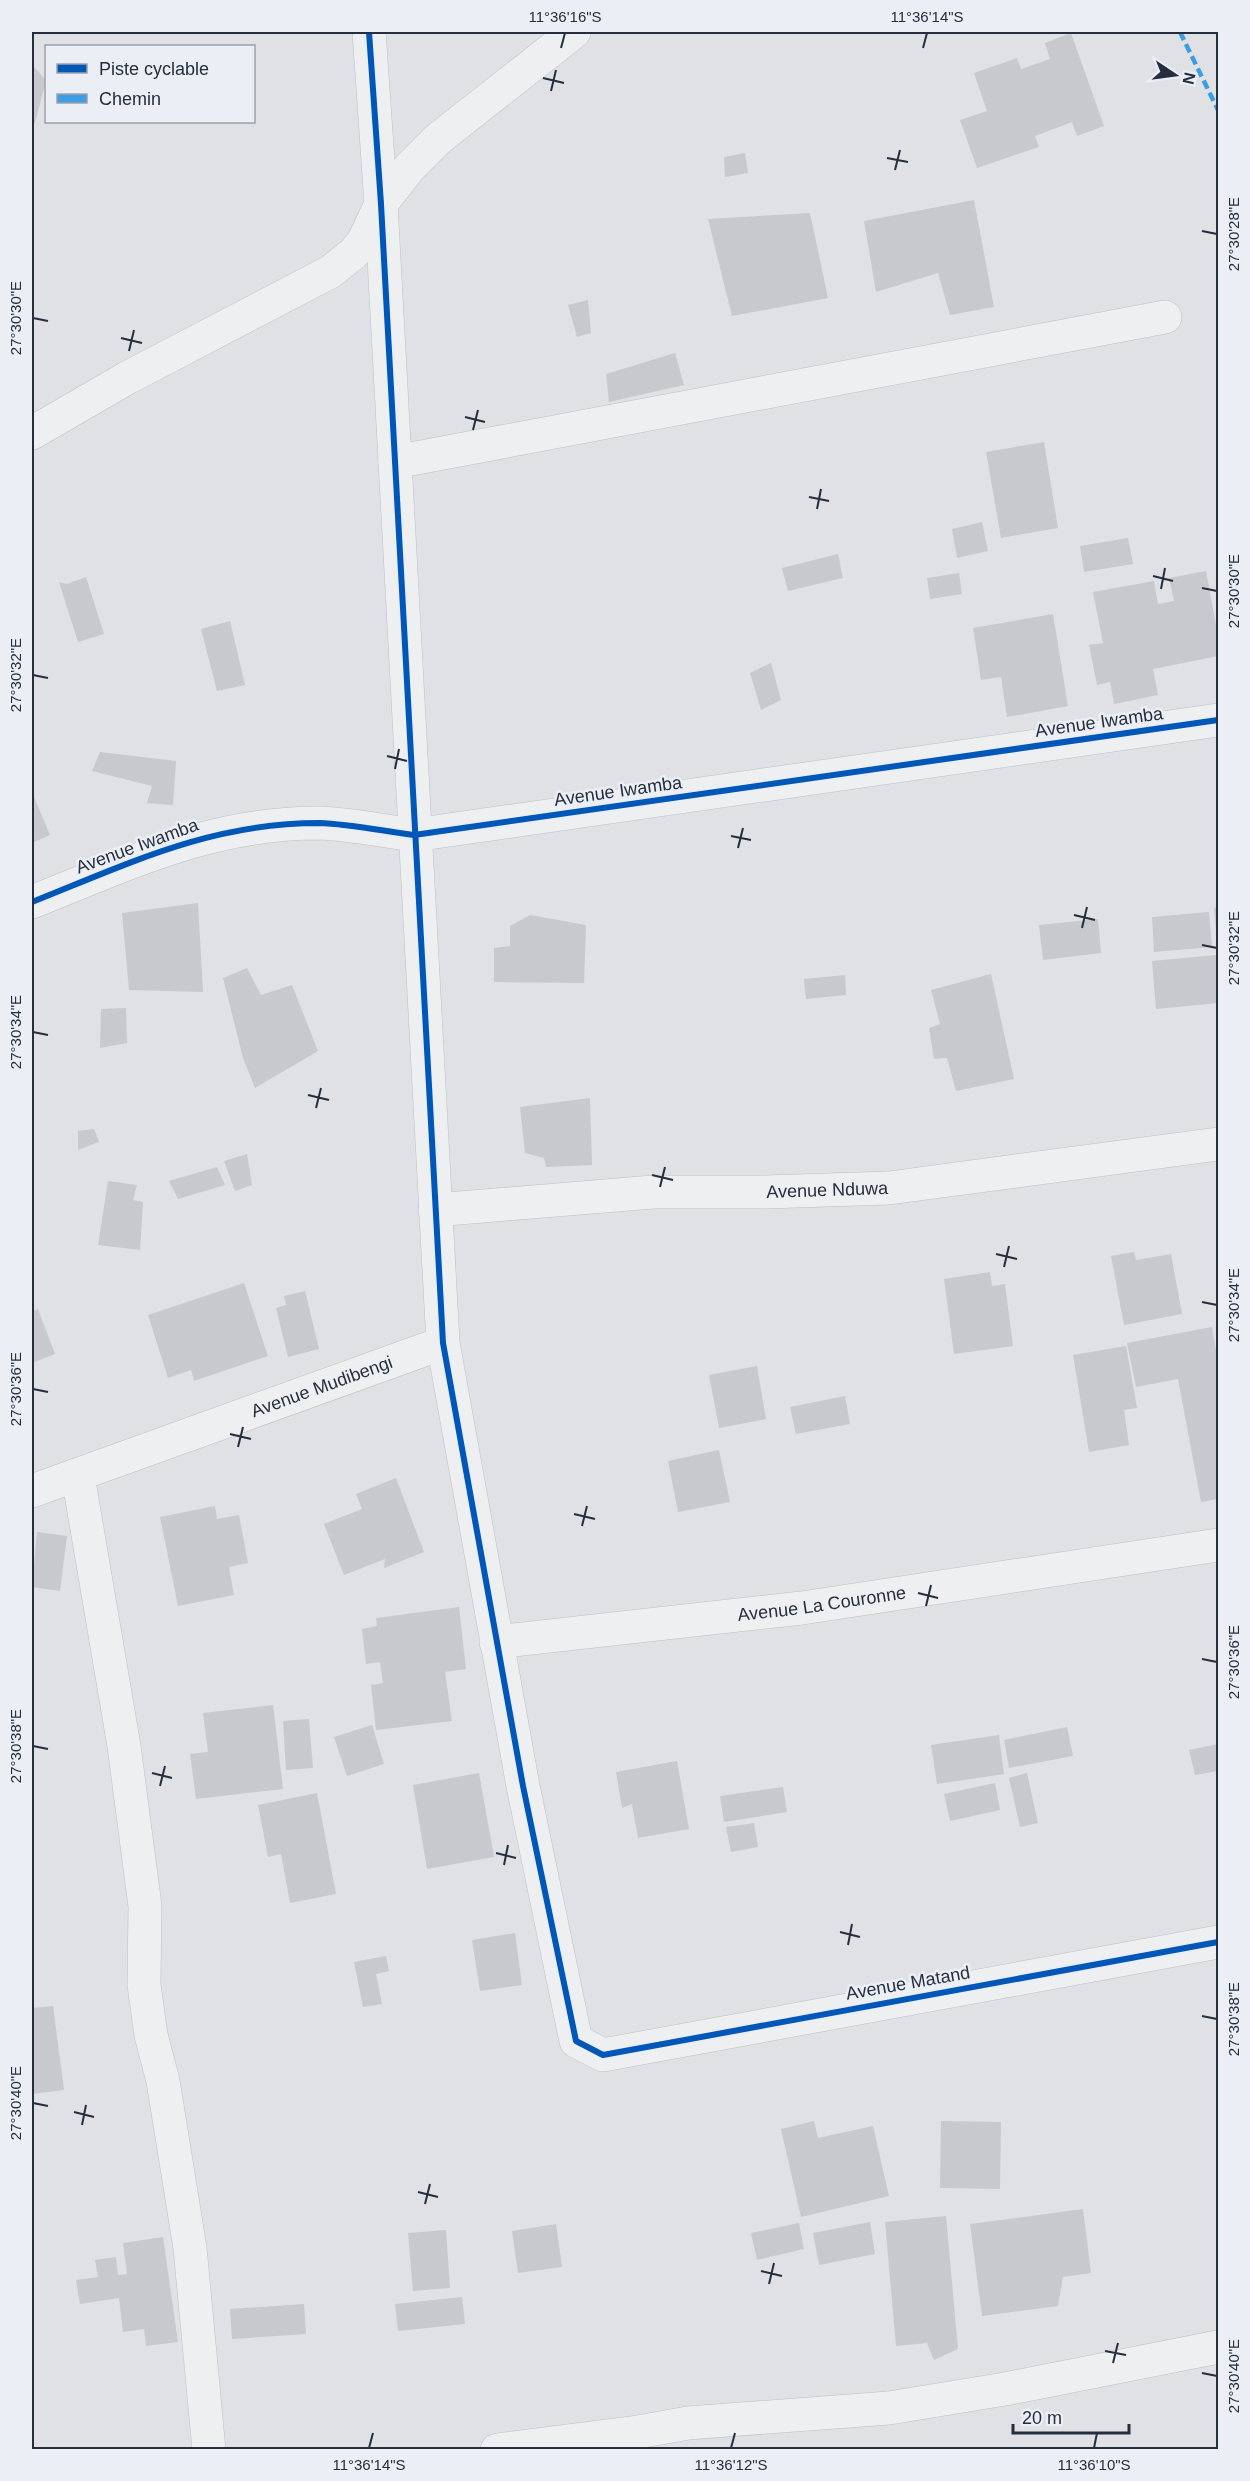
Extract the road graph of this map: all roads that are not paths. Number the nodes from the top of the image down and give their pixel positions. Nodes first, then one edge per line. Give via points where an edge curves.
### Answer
1 (369, 32) edge
2 (574, 32) edge
3 (381, 204) junction
4 (1165, 317) dead end
5 (32, 433) edge
6 (395, 462) junction
7 (1218, 720) edge
8 (414, 835) junction
9 (32, 902) edge
10 (1218, 1144) edge
11 (435, 1210) junction
12 (443, 1343) junction
13 (78, 1476) junction
14 (32, 1491) edge
15 (1218, 1545) edge
16 (496, 1642) junction
17 (1218, 1942) edge
18 (1218, 2347) edge
19 (209, 2450) edge
20 (497, 2450) edge

1 - 3 street
2 - 3 street via 438,139
3 - 5 street via 364,240 330,272 127,378
3 - 6 street
4 - 6 street
6 - 8 street
7 - 8 street, Avenue Iwamba
8 - 9 street, Avenue Iwamba via 320,823 242,828 186,841
8 - 11 street
10 - 11 street, Avenue Nduwa via 890,1188 652,1192
11 - 12 street
12 - 13 street, Avenue Mudibengi
12 - 16 street
13 - 14 street, Avenue Mudibengi
13 - 19 street via 124,1746 145,1906 144,1985 190,2248
15 - 16 street, Avenue La Couronne via 802,1608
16 - 17 street, Avenue Matand via 576,2041 603,2055
18 - 20 street via 890,2408 688,2423

